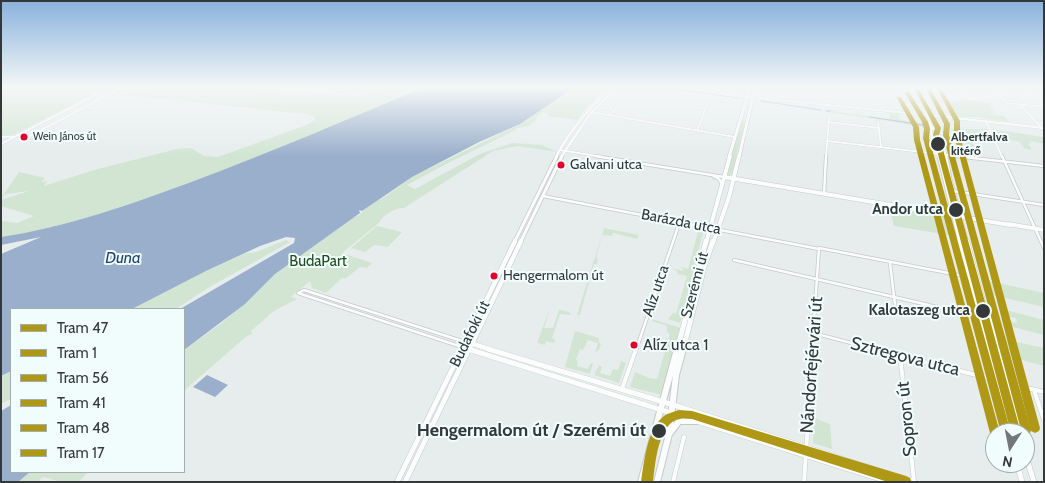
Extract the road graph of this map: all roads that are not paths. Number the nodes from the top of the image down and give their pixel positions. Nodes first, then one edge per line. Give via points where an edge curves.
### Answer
1 (65, 111) edge
2 (78, 111) edge
3 (587, 111) joint
4 (615, 111) edge
5 (705, 111) edge
6 (745, 111) edge
7 (747, 111) edge
8 (884, 111) edge
9 (926, 111) edge
10 (1026, 111) edge
11 (591, 112) junction
12 (928, 115) junction
13 (607, 116) junction
14 (830, 117) dead end
15 (828, 122) junction
16 (878, 122) dead end
17 (987, 122) junction
18 (932, 126) junction
19 (878, 128) junction
20 (1043, 128) edge
21 (697, 131) junction
22 (1, 137) edge
23 (735, 138) junction
24 (567, 139) junction
25 (573, 140) junction
26 (827, 141) junction
27 (1, 144) edge
28 (881, 146) junction
29 (560, 150) junction
30 (565, 151) junction
31 (936, 152) junction
32 (945, 154) junction
33 (555, 159) junction
34 (560, 160) junction
35 (946, 161) junction
36 (1004, 161) junction
37 (1044, 166) edge
38 (726, 172) junction
39 (707, 174) junction
40 (724, 177) junction
41 (733, 178) junction
42 (756, 182) junction
43 (722, 185) junction
44 (731, 188) junction
45 (953, 191) junction
46 (824, 194) junction
47 (538, 195) junction
48 (543, 196) junction
49 (1024, 203) junction
50 (1044, 205) edge
51 (953, 215) junction
52 (961, 216) junction
53 (680, 222) junction
54 (528, 227) junction
55 (710, 228) junction
56 (717, 229) junction
57 (1035, 229) junction
58 (521, 230) junction
59 (1044, 230) edge
60 (525, 233) junction
61 (518, 234) junction
62 (1044, 248) edge
63 (819, 249) junction
64 (516, 252) junction
65 (508, 256) junction
66 (734, 260) dead end
67 (512, 261) junction
68 (890, 262) junction
69 (970, 277) junction
70 (817, 280) junction
71 (894, 297) junction
72 (896, 313) dead end
73 (979, 316) junction
74 (991, 319) junction
75 (813, 333) junction
76 (473, 344) junction
77 (465, 345) junction
78 (470, 350) junction
79 (900, 356) junction
80 (518, 357) junction
81 (514, 363) junction
82 (997, 380) junction
83 (595, 381) junction
84 (1006, 382) junction
85 (592, 388) junction
86 (622, 389) junction
87 (1034, 390) junction
88 (1044, 392) edge
89 (440, 396) junction
90 (447, 398) junction
91 (672, 405) junction
92 (662, 406) junction
93 (432, 410) junction
94 (440, 412) junction
95 (672, 413) junction
96 (1044, 420) edge
97 (696, 421) junction
98 (1008, 423) edge
99 (1017, 423) edge
100 (669, 434) junction
101 (684, 437) dead end
102 (806, 451) junction
103 (658, 480) edge
104 (397, 482) edge
105 (405, 482) edge
106 (641, 482) edge
107 (673, 482) edge
108 (804, 482) edge
109 (890, 482) edge
110 (914, 482) edge

1 - 27 main road, bridge
2 - 22 street via 30,136
3 - 11 main road
3 - 24 main road, Budafoki út
4 - 13 street
5 - 21 street
6 - 23 main road, Szerémi út
7 - 41 main road, Szerémi út
8 - 12 street
9 - 12 main road
10 - 20 street
11 - 13 street
11 - 25 street, Budafoki út
12 - 17 street
12 - 18 main road
13 - 21 street
14 - 15 street
15 - 19 street
15 - 26 street
16 - 19 street
17 - 20 main road
17 - 36 street
18 - 31 main road
18 - 32 main road via 940,136
19 - 28 street
21 - 23 street
23 - 38 main road, Szerémi út
24 - 25 street
24 - 29 main road, Budafoki út
25 - 30 street, Budafoki út
26 - 28 street
26 - 46 street
28 - 31 street
29 - 30 street
29 - 33 main road, Budafoki út
30 - 34 main road, Budafoki út
30 - 39 street
31 - 32 street
31 - 35 street via 944,155
31 - 51 main road
32 - 35 main road
32 - 36 street
33 - 34 main road
33 - 47 main road, Budafoki út
34 - 48 main road, Budafoki út
35 - 45 main road
36 - 37 street
36 - 49 street
38 - 39 street
38 - 40 main road, Szerémi út
39 - 40 street
39 - 43 street via 719,179
40 - 41 main road
40 - 43 main road, Szerémi út
41 - 42 main road
41 - 44 main road, Szerémi út
42 - 44 main road via 738,182
42 - 46 main road
43 - 55 main road, Szerémi út
44 - 56 main road, Szerémi út
45 - 49 street
45 - 52 main road
46 - 51 main road
47 - 48 main road
47 - 58 main road, Budafoki út
48 - 53 street, Barázda utca
48 - 54 main road, Budafoki út
49 - 50 street
49 - 57 street
51 - 52 main road
51 - 69 main road
52 - 57 main road
52 - 74 main road via 983,302
53 - 55 street, Barázda utca
53 - 86 street, Alíz utca
54 - 58 main road
54 - 60 main road, Budafoki út
55 - 56 street, Barázda utca
55 - 92 main road, Szerémi út
56 - 63 street, Barázda utca
56 - 91 main road, Szerémi út via 676,375
57 - 59 main road
57 - 62 street
58 - 60 main road
58 - 61 main road, Budafoki út
60 - 61 main road
60 - 64 main road, Budafoki út
61 - 65 main road, Budafoki út
63 - 68 street, Barázda utca
63 - 70 street, Nándorfejérvári út
64 - 65 main road
64 - 67 main road, Budafoki út
65 - 67 main road
65 - 77 main road, Budafoki út
66 - 70 street
67 - 76 main road, Budafoki út
68 - 69 street, Barázda utca
68 - 71 street
69 - 73 main road
70 - 71 street
70 - 75 street, Nándorfejérvári út
71 - 72 street
71 - 73 street
73 - 74 street
73 - 82 main road
74 - 84 main road
75 - 79 street, Sztregova utca
75 - 102 street, Nándorfejérvári út
76 - 77 main road
76 - 78 main road, Budafoki út
76 - 80 main road
77 - 77 street via 304,290 298,292
77 - 78 main road
77 - 89 main road, Budafoki út
78 - 81 main road
78 - 90 main road, Budafoki út
79 - 82 street, Sztregova utca
79 - 110 street, Sopron út
80 - 81 main road
80 - 83 main road
81 - 85 main road
82 - 98 street
83 - 85 main road
83 - 86 main road
84 - 87 street
84 - 99 main road
85 - 92 main road
86 - 92 main road
87 - 88 street
87 - 96 street
89 - 90 main road
89 - 93 main road, Budafoki út
90 - 94 main road, Budafoki út
91 - 92 main road
91 - 95 main road, Szerémi út
91 - 102 main road
92 - 95 main road
92 - 106 main road, Szerémi út
93 - 94 main road
93 - 104 main road, Budafoki út
94 - 105 main road, Budafoki út
95 - 97 main road
95 - 100 main road, Szerémi út
97 - 100 main road via 679,421
97 - 102 main road
100 - 103 main road, Szerémi út
101 - 107 street
102 - 108 street, Nándorfejérvári út
102 - 109 main road
102 - 110 main road

